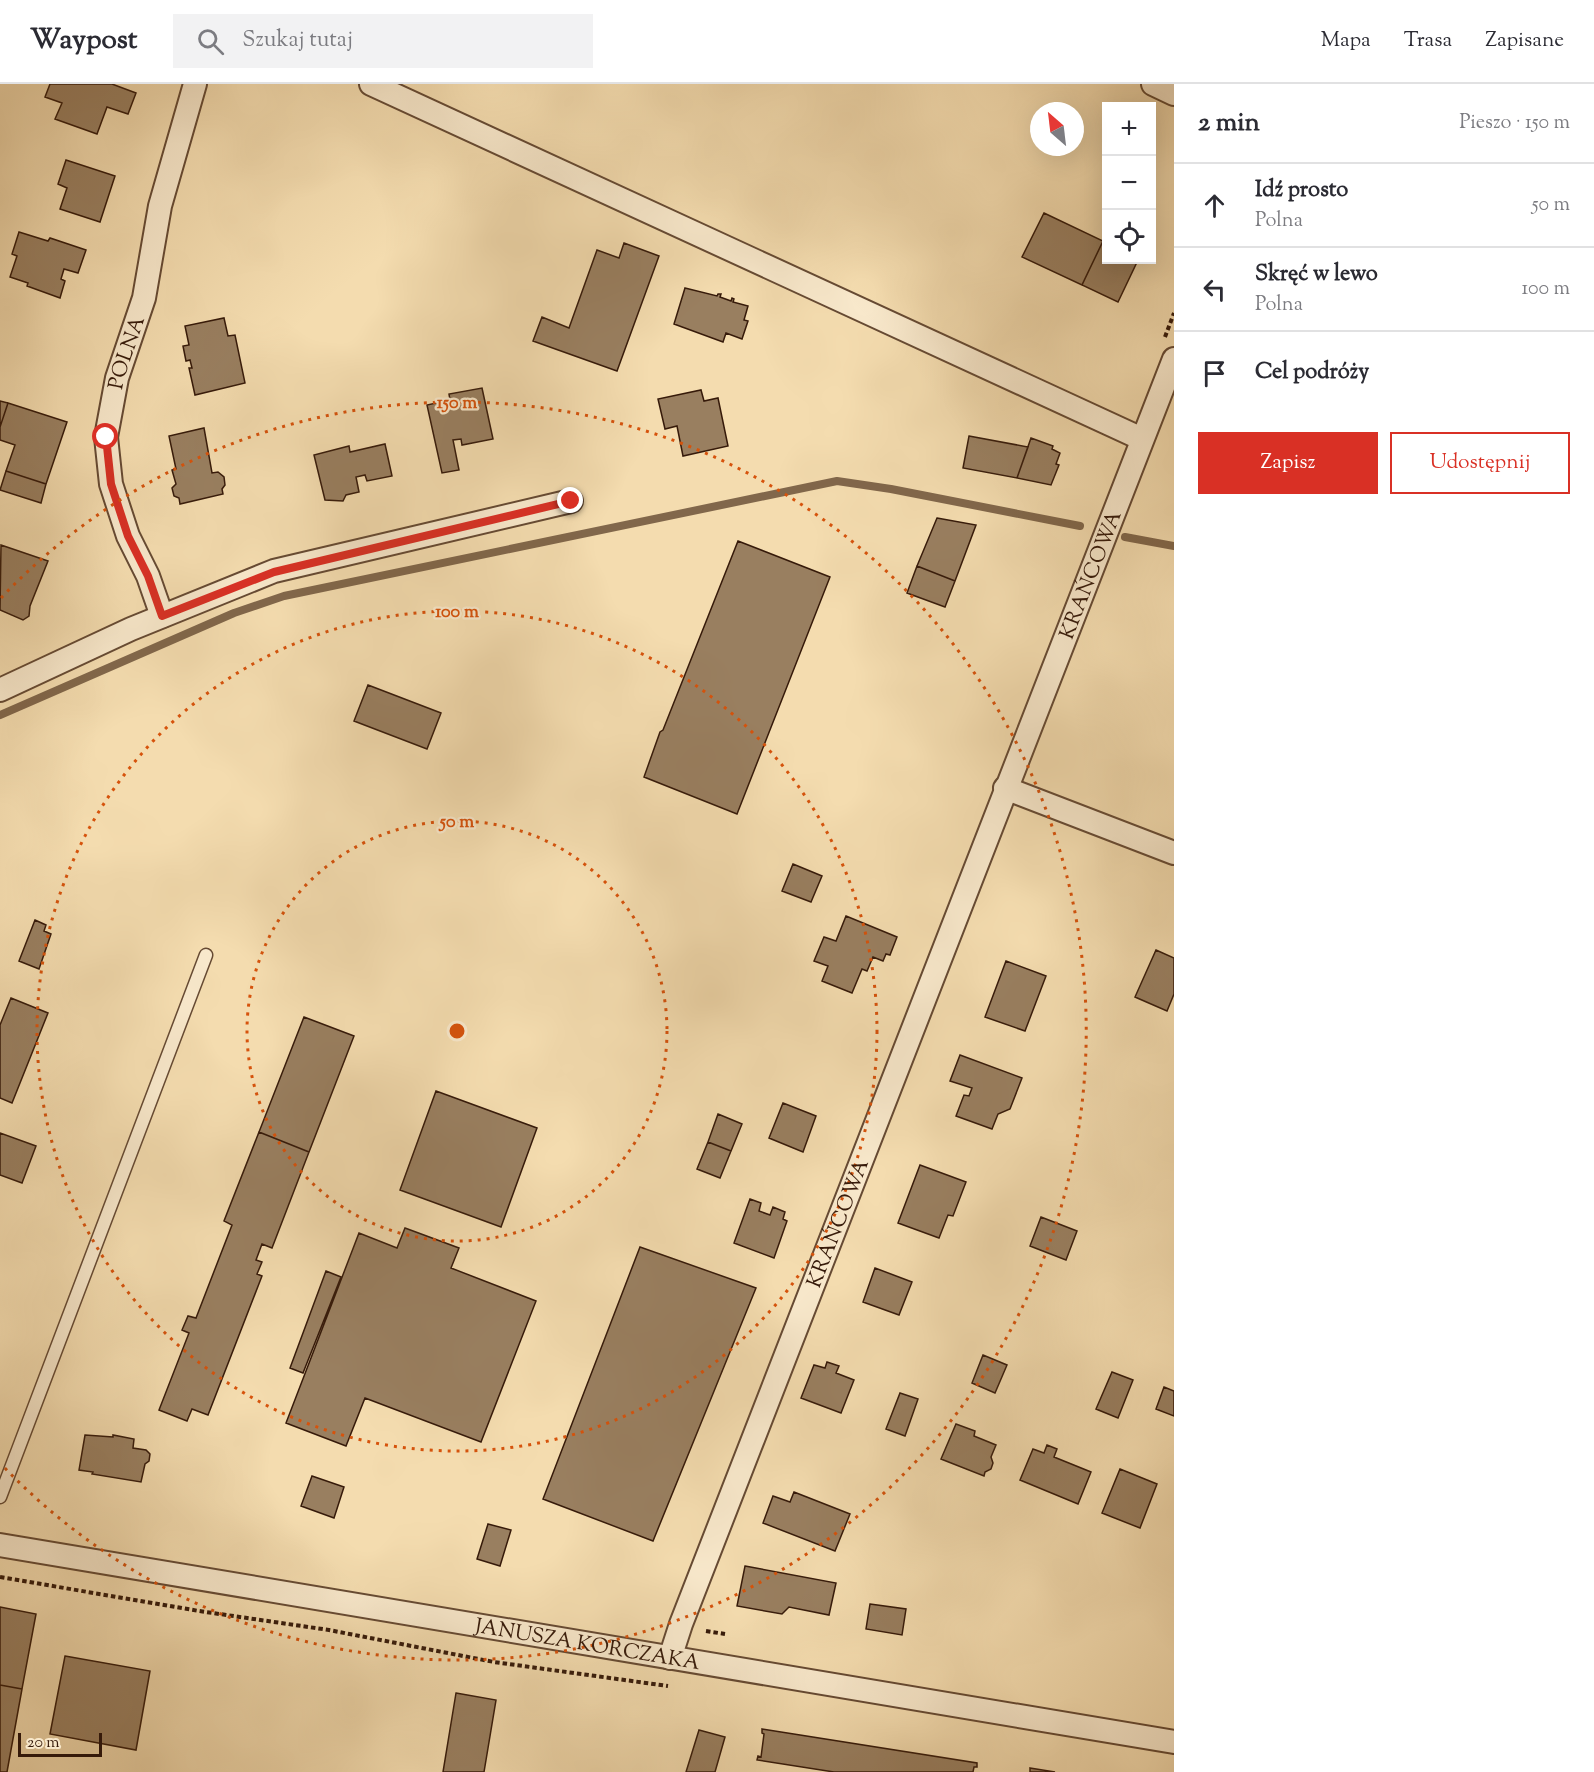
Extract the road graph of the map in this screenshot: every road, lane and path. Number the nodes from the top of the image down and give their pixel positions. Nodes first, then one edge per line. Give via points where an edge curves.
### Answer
1 (195, 84) edge
2 (371, 84) edge
3 (1153, 84) edge
4 (1174, 94) edge
5 (1174, 359) edge
6 (1142, 439) junction
7 (571, 501) dead end
8 (162, 616) junction
9 (0, 690) edge
10 (1005, 788) junction
11 (1174, 853) edge
12 (206, 955) dead end
13 (0, 1497) edge
14 (0, 1545) edge
15 (0, 1577) edge
16 (704, 1630) dead end
17 (726, 1634) dead end
18 (670, 1658) junction
19 (670, 1686) dead end
20 (1174, 1742) edge

1 - 8 street, POLNA via 159,206 144,297 117,378 106,437 111,484
2 - 6 street
3 - 4 street
5 - 6 street, KRAŃCOWA
6 - 10 street, KRAŃCOWA
7 - 8 street via 274,572
8 - 9 street
10 - 11 street
10 - 18 street, KRAŃCOWA
12 - 13 lane
14 - 18 street, JANUSZA KORCZAKA
15 - 19 path via 329,1630 494,1662
16 - 17 path
18 - 20 street, JANUSZA KORCZAKA

